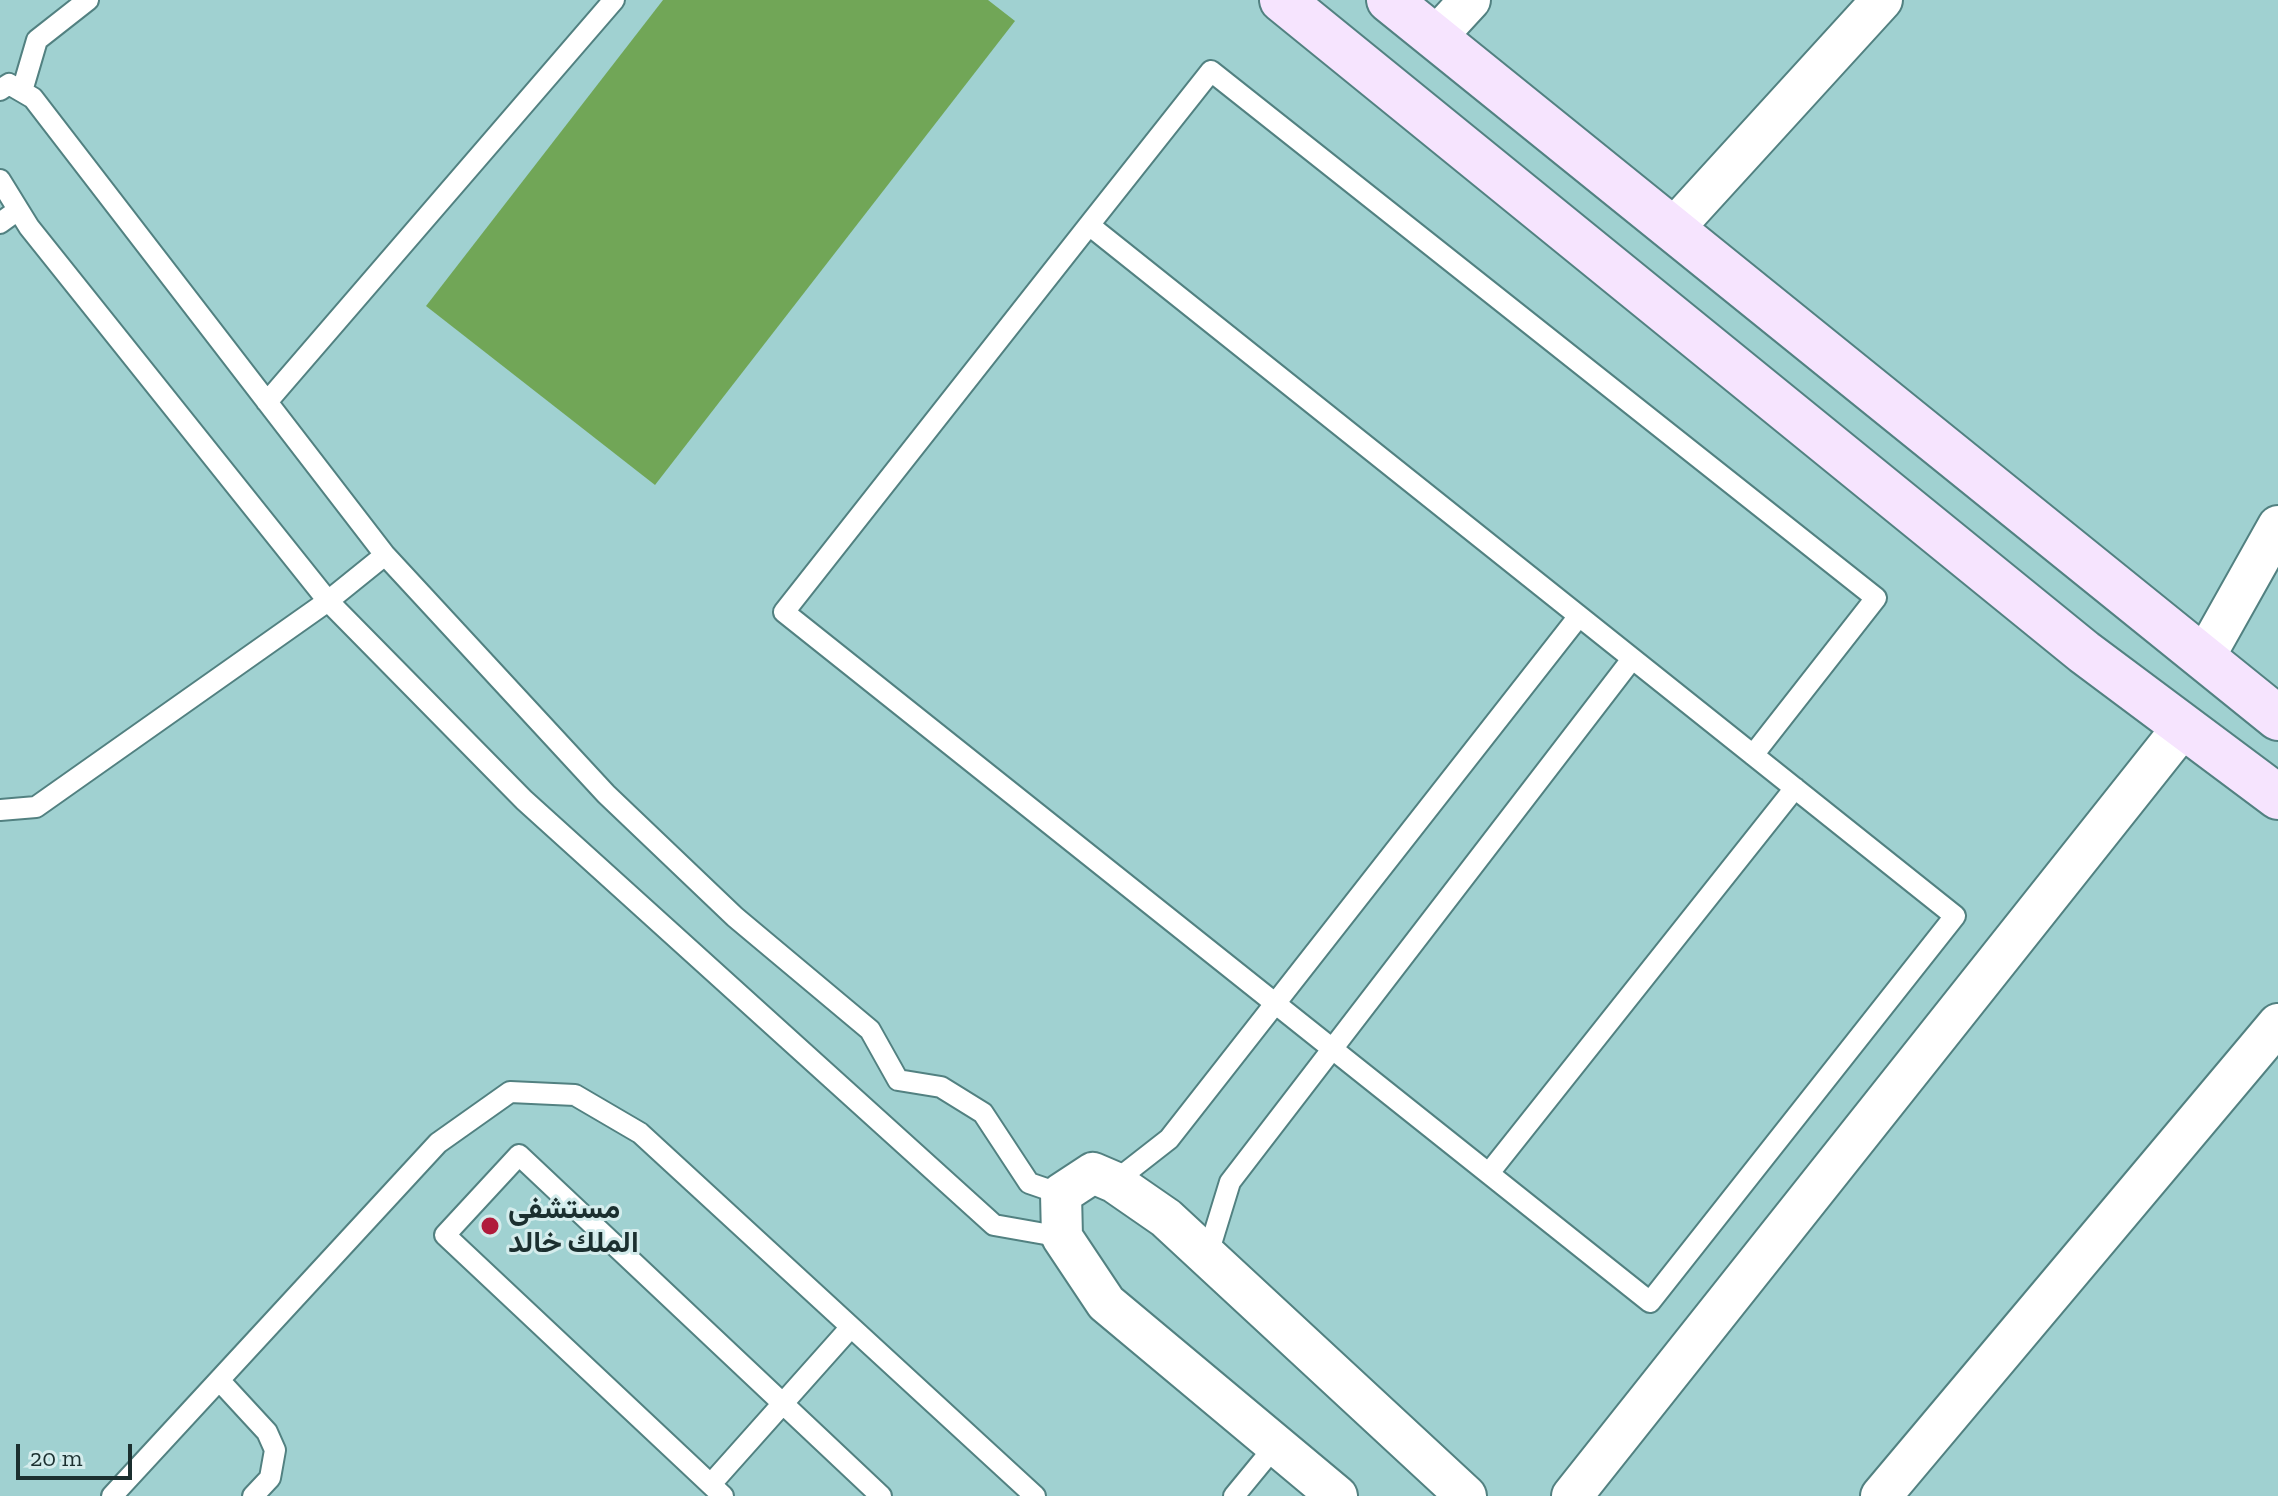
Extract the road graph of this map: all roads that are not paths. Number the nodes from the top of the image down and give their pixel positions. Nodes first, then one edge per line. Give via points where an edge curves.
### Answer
1 (88, 0) edge
2 (614, 0) edge
3 (1282, 0) edge
4 (1389, 0) edge
5 (1470, 0) edge
6 (1882, 0) edge
7 (1435, 38) junction
8 (0, 90) edge
9 (22, 91) junction
10 (0, 180) edge
11 (18, 210) junction
12 (0, 223) edge
13 (1089, 225) junction
14 (1672, 230) junction
15 (267, 402) junction
16 (2278, 526) edge
17 (385, 555) junction
18 (328, 601) junction
19 (1579, 616) junction
20 (2205, 656) junction
21 (1632, 659) junction
22 (2278, 718) edge
23 (2183, 727) junction
24 (1753, 755) junction
25 (1795, 788) junction
26 (2278, 797) edge
27 (0, 810) edge
28 (1276, 1003) junction
29 (2278, 1024) edge
30 (1332, 1049) junction
31 (1489, 1173) junction
32 (1114, 1182) junction
33 (1061, 1194) junction
34 (1062, 1237) junction
35 (1207, 1257) junction
36 (851, 1327) junction
37 (219, 1380) junction
38 (783, 1404) junction
39 (1276, 1445) junction
40 (717, 1490) edge
41 (112, 1496) edge
42 (253, 1496) edge
43 (881, 1496) edge
44 (1035, 1496) edge
45 (1234, 1496) edge
46 (1337, 1496) edge
47 (1466, 1496) edge
48 (1572, 1496) edge
49 (1881, 1496) edge

1 - 9 lane via 37,40
2 - 15 lane
3 - 23 street
4 - 7 street
5 - 7 street
6 - 14 street
7 - 14 street
8 - 9 lane via 9,84
9 - 15 lane via 33,98
10 - 11 lane
11 - 12 lane
11 - 18 lane
13 - 19 lane
13 - 24 lane via 1211,71 1876,598
13 - 28 lane via 784,612
14 - 20 street
15 - 17 lane
16 - 20 street
17 - 18 lane
17 - 33 lane via 606,794 735,917 870,1030 898,1080 941,1087 983,1113 1029,1183
18 - 27 lane via 36,807
18 - 34 lane via 524,800 994,1225
19 - 21 lane
19 - 28 lane
20 - 22 street
21 - 24 lane
21 - 30 lane
23 - 26 street
23 - 48 street
24 - 25 lane
25 - 31 lane
25 - 31 lane via 1955,916 1650,1302
28 - 30 lane
28 - 32 lane via 1169,1139
29 - 49 street
30 - 31 lane
30 - 35 lane via 1230,1182
32 - 33 street via 1093,1173
32 - 35 street via 1166,1218
33 - 34 street
34 - 39 street via 1106,1303
35 - 47 street
36 - 37 lane via 640,1133 575,1095 510,1092 438,1143
36 - 38 lane
36 - 44 lane
37 - 41 lane
37 - 42 lane via 267,1432 275,1450 270,1478
38 - 40 lane
38 - 40 lane via 519,1155 445,1235
38 - 43 lane
39 - 45 lane
39 - 46 street

